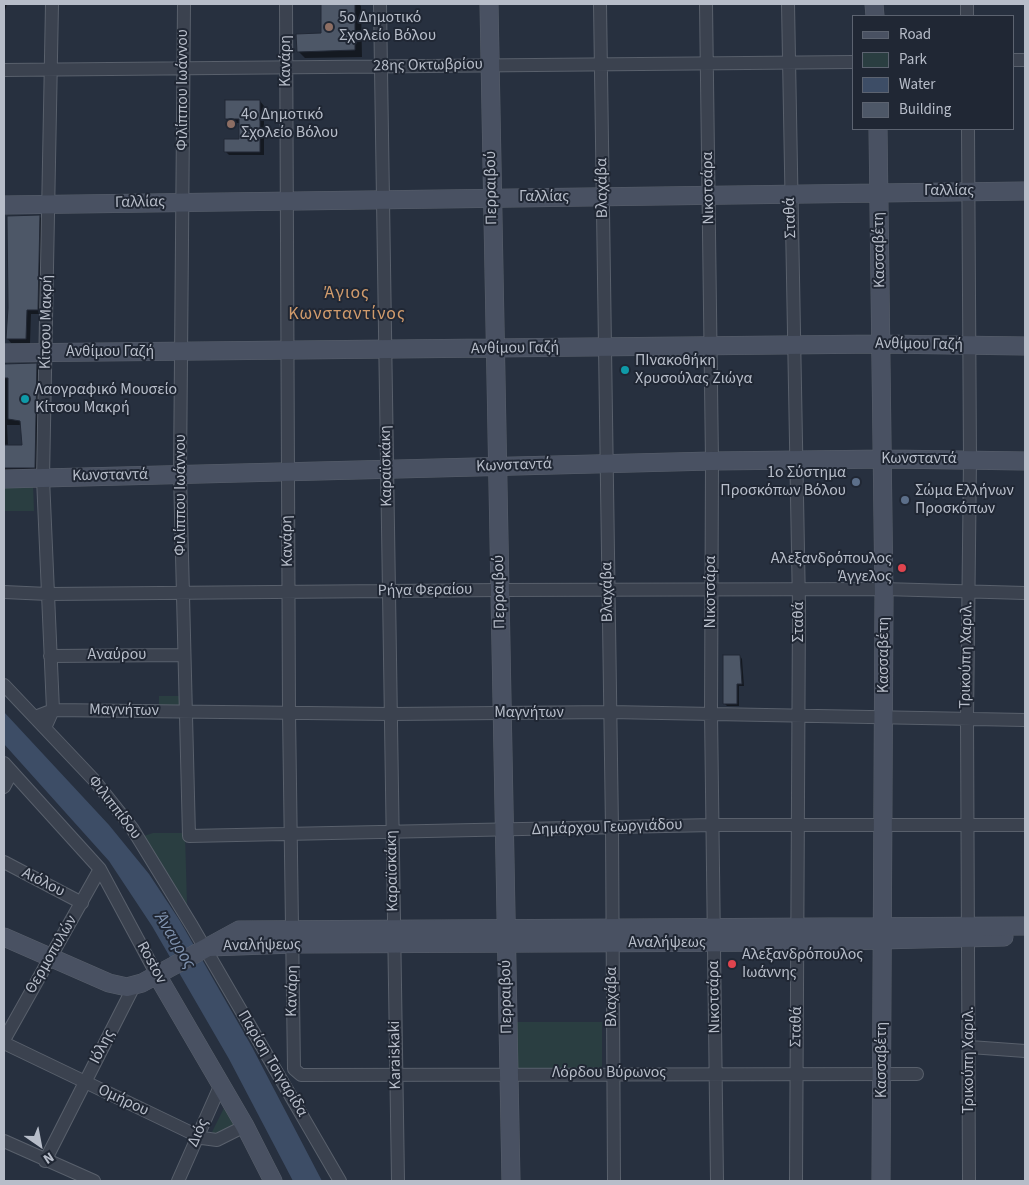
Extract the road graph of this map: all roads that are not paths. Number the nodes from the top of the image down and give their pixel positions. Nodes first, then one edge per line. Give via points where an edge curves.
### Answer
1 (52, 4) edge
2 (184, 4) edge
3 (286, 4) edge
4 (380, 4) edge
5 (489, 4) edge
6 (600, 4) edge
7 (706, 4) edge
8 (788, 4) edge
9 (788, 62) junction
10 (852, 62) edge
11 (707, 63) junction
12 (601, 64) junction
13 (490, 65) junction
14 (381, 66) junction
15 (287, 67) junction
16 (183, 68) junction
17 (51, 69) junction
18 (4, 70) edge
19 (878, 130) edge
20 (968, 130) edge
21 (880, 191) junction
22 (968, 191) junction
23 (1025, 191) edge
24 (790, 194) junction
25 (709, 195) junction
26 (492, 197) junction
27 (603, 197) junction
28 (383, 200) junction
29 (286, 201) junction
30 (182, 202) junction
31 (50, 204) junction
32 (4, 205) edge
33 (881, 344) junction
34 (794, 345) junction
35 (970, 345) junction
36 (711, 346) junction
37 (1025, 346) edge
38 (605, 347) junction
39 (495, 349) junction
40 (385, 350) junction
41 (286, 351) junction
42 (181, 352) junction
43 (4, 353) edge
44 (46, 353) junction
45 (883, 459) junction
46 (797, 460) junction
47 (970, 460) junction
48 (712, 461) junction
49 (1025, 461) edge
50 (607, 464) junction
51 (497, 467) junction
52 (387, 470) junction
53 (287, 472) junction
54 (180, 475) junction
55 (43, 478) junction
56 (4, 479) edge
57 (711, 589) junction
58 (799, 589) junction
59 (883, 589) junction
60 (500, 590) junction
61 (608, 590) junction
62 (389, 591) junction
63 (968, 591) junction
64 (4, 592) edge
65 (288, 592) junction
66 (1025, 593) edge
67 (48, 594) junction
68 (182, 594) junction
69 (184, 655) junction
70 (50, 656) junction
71 (4, 685) edge
72 (53, 710) junction
73 (185, 711) junction
74 (610, 712) junction
75 (289, 713) junction
76 (502, 713) junction
77 (391, 714) junction
78 (711, 714) junction
79 (798, 715) junction
80 (883, 716) junction
81 (35, 717) junction
82 (967, 718) junction
83 (1025, 720) edge
84 (45, 728) junction
85 (8, 768) edge
86 (4, 787) edge
87 (884, 823) junction
88 (968, 823) junction
89 (798, 824) junction
90 (713, 825) junction
91 (1025, 825) edge
92 (612, 828) junction
93 (504, 831) junction
94 (392, 833) junction
95 (292, 834) junction
96 (189, 836) joint
97 (4, 862) edge
98 (100, 869) junction
99 (82, 903) junction
100 (1025, 926) edge
101 (968, 932) junction
102 (883, 933) junction
103 (715, 935) junction
104 (798, 935) junction
105 (506, 936) junction
106 (612, 936) junction
107 (4, 937) edge
108 (294, 937) junction
109 (394, 937) junction
110 (1025, 937) edge
111 (203, 948) junction
112 (50, 958) junction
113 (160, 974) junction
114 (134, 986) junction
115 (4, 1041) edge
116 (970, 1047) junction
117 (1025, 1051) edge
118 (796, 1072) junction
119 (396, 1073) junction
120 (613, 1073) junction
121 (716, 1073) junction
122 (509, 1074) junction
123 (882, 1074) junction
124 (917, 1074) dead end
125 (301, 1075) joint
126 (84, 1083) junction
127 (221, 1084) junction
128 (245, 1126) junction
129 (198, 1136) junction
130 (4, 1141) edge
131 (46, 1161) junction
132 (94, 1181) edge
133 (178, 1181) edge
134 (273, 1181) edge
135 (340, 1181) edge
136 (398, 1181) edge
137 (511, 1181) edge
138 (614, 1181) edge
139 (717, 1181) edge
140 (796, 1181) edge
141 (881, 1181) edge
142 (969, 1181) edge

1 - 17 street, Κίτσου Μακρή
2 - 16 street, Φιλίππου Ιωάννου
3 - 15 street, Κανάρη
4 - 14 street, Καραϊσκάκη
5 - 13 street, Περραιβού
6 - 12 street, Βλαχάβα
7 - 11 street, Νικοτσάρα
8 - 9 street, Σταθά
9 - 10 street, 28ης Οκτωβρίου
9 - 11 street, 28ης Οκτωβρίου
9 - 24 street, Σταθά
11 - 12 street, 28ης Οκτωβρίου
11 - 25 street, Νικοτσάρα
12 - 13 street, 28ης Οκτωβρίου
12 - 27 street, Βλαχάβα
13 - 14 street, 28ης Οκτωβρίου
13 - 26 street, Περραιβού
14 - 15 street, 28ης Οκτωβρίου
14 - 28 street, Καραϊσκάκη
15 - 16 street, 28ης Οκτωβρίου
15 - 29 street, Κανάρη
16 - 17 street, 28ης Οκτωβρίου
16 - 30 street, Φιλίππου Ιωάννου
17 - 18 street, 28ης Οκτωβρίου
17 - 31 street, Κίτσου Μακρή
19 - 21 street, Κασσαβέτη
20 - 22 street, Τρικούπη Χαριλ.
21 - 22 street, Γαλλίας
21 - 24 street, Γαλλίας
21 - 33 street, Κασσαβέτη
22 - 23 street, Γαλλίας
22 - 35 street, Τρικούπη Χαριλ.
24 - 25 street, Γαλλίας
24 - 34 street, Σταθά
25 - 27 street, Γαλλίας
25 - 36 street, Νικοτσάρα
26 - 27 street, Γαλλίας
26 - 28 street, Γαλλίας
26 - 39 street, Περραιβού
27 - 38 street, Βλαχάβα
28 - 29 street, Γαλλίας
28 - 40 street, Καραϊσκάκη
29 - 30 street, Γαλλίας
29 - 41 street, Κανάρη
30 - 31 street, Γαλλίας
30 - 42 street, Φιλίππου Ιωάννου
31 - 32 street, Γαλλίας
31 - 44 street, Κίτσου Μακρή
33 - 34 street, Ανθίμου Γαζή
33 - 35 street, Ανθίμου Γαζή
33 - 45 street, Κασσαβέτη
34 - 36 street, Ανθίμου Γαζή
34 - 46 street, Σταθά
35 - 37 street, Ανθίμου Γαζή
35 - 47 street, Τρικούπη Χαριλ.
36 - 38 street, Ανθίμου Γαζή
36 - 48 street, Νικοτσάρα
38 - 39 street, Ανθίμου Γαζή
38 - 50 street, Βλαχάβα
39 - 40 street, Ανθίμου Γαζή
39 - 51 street, Περραιβού
40 - 41 street, Ανθίμου Γαζή
40 - 52 street, Καραϊσκάκη
41 - 42 street, Ανθίμου Γαζή
41 - 53 street, Κανάρη
42 - 44 street, Ανθίμου Γαζή
42 - 54 street, Φιλίππου Ιωάννου
43 - 44 street, Ανθίμου Γαζή
44 - 55 street, Κίτσου Μακρή
45 - 46 street, Κωνσταντά
45 - 47 street, Κωνσταντά
45 - 59 street, Κασσαβέτη
46 - 48 street, Κωνσταντά
46 - 58 street, Σταθά
47 - 49 street, Κωνσταντά
47 - 63 street, Τρικούπη Χαριλ.
48 - 50 street, Κωνσταντά
48 - 57 street, Νικοτσάρα
50 - 51 street, Κωνσταντά
50 - 61 street, Βλαχάβα
51 - 52 street, Κωνσταντά
51 - 60 street, Περραιβού
52 - 53 street, Κωνσταντά
52 - 62 street, Καραϊσκάκη
53 - 54 street, Κωνσταντά
53 - 65 street, Κανάρη
54 - 55 street, Κωνσταντά
54 - 68 street, Φιλίππου Ιωάννου
55 - 56 street, Κωνσταντά
55 - 67 street, Κίτσου Μακρή
57 - 58 street, Ρήγα Φεραίου
57 - 61 street, Ρήγα Φεραίου
57 - 78 street, Νικοτσάρα
58 - 59 street, Ρήγα Φεραίου
58 - 79 street, Σταθά
59 - 63 street, Ρήγα Φεραίου
59 - 80 street, Κασσαβέτη
60 - 61 street, Ρήγα Φεραίου
60 - 62 street, Ρήγα Φεραίου
60 - 76 street, Περραιβού
61 - 74 street, Βλαχάβα
62 - 65 street, Ρήγα Φεραίου
62 - 77 street, Καραϊσκάκη
63 - 66 street, Ρήγα Φεραίου
63 - 82 street, Τρικούπη Χαριλ.
64 - 67 street, Ρήγα Φεραίου
65 - 68 street, Ρήγα Φεραίου
65 - 75 street, Κανάρη
67 - 68 street, Ρήγα Φεραίου
67 - 70 street, Κίτσου Μακρή
68 - 69 street, Φιλίππου Ιωάννου
69 - 70 street, Αναύρου
69 - 73 street, Φιλίππου Ιωάννου
70 - 72 street, Κίτσου Μακρή
71 - 81 street, Φιλιππίδου
72 - 73 street, Μαγνήτων
72 - 81 street, Μαγνήτων
72 - 84 street, Κίτσου Μακρή
73 - 75 street, Μαγνήτων
73 - 96 street, Φιλίππου Ιωάννου
74 - 76 street, Μαγνήτων
74 - 78 street, Μαγνήτων
74 - 92 street, Βλαχάβα
75 - 77 street, Μαγνήτων
75 - 95 street, Κανάρη
76 - 77 street, Μαγνήτων
76 - 93 street, Περραιβού
77 - 94 street, Καραϊσκάκη
78 - 79 street, Μαγνήτων
78 - 90 street, Νικοτσάρα
79 - 80 street, Μαγνήτων
79 - 89 street, Σταθά
80 - 82 street, Μαγνήτων
80 - 87 street, Κασσαβέτη
81 - 84 street, Φιλιππίδου
82 - 83 street, Μαγνήτων
82 - 88 street, Τρικούπη Χαριλ.
84 - 111 street, Φιλιππίδου via 125,818
85 - 86 street
85 - 98 street, Rostov
87 - 88 street, Δημάρχου Γεωργιάδου
87 - 89 street, Δημάρχου Γεωργιάδου
87 - 102 street, Κασσαβέτη
88 - 91 street, Δημάρχου Γεωργιάδου
88 - 101 street, Τρικούπη Χαριλ.
89 - 90 street, Δημάρχου Γεωργιάδου
89 - 104 street, Σταθά
90 - 92 street, Δημάρχου Γεωργιάδου
90 - 103 street, Νικοτσάρα
92 - 93 street, Δημάρχου Γεωργιάδου
92 - 106 street, Βλαχάβα
93 - 94 street, Δημάρχου Γεωργιάδου
93 - 105 street, Περραιβού
94 - 95 street, Δημάρχου Γεωργιάδου
94 - 109 street, Καραϊσκάκη
95 - 96 street, Δημάρχου Γεωργιάδου
95 - 108 street, Κανάρη
97 - 99 street, Αιόλου
98 - 99 street, Θερμοπυλών
98 - 113 street, Rostov
99 - 112 street, Θερμοπυλών
100 - 101 street, Αναλήψεως
101 - 102 street, Αναλήψεως
101 - 110 street, Αναλήψεως
101 - 116 street, Τρικούπη Χαριλ.
102 - 104 street, Αναλήψεως
102 - 123 street, Κασσαβέτη
103 - 104 street, Αναλήψεως
103 - 106 street, Αναλήψεως
103 - 121 street, Νικοτσάρα
104 - 118 street, Σταθά
105 - 106 street, Αναλήψεως
105 - 109 street, Αναλήψεως
105 - 122 street, Περραιβού
106 - 120 street, Βλαχάβα
107 - 112 street
108 - 109 street, Αναλήψεως
108 - 111 street, Αναλήψεως
108 - 125 street, Κανάρη via 292,1064
109 - 119 street, Karaiskaki
111 - 113 street
111 - 135 street, Παρίση Τσιγαρίδα
112 - 114 street via 117,986
112 - 115 street, Θερμοπυλών
113 - 114 street
113 - 127 street, Rostov
114 - 126 street, Ιόλης
115 - 126 street, Ομήρου
116 - 117 street
116 - 142 street, Τρικούπη Χαριλ.
118 - 121 street, Λόρδου Βύρωνος
118 - 123 street, Λόρδου Βύρωνος
118 - 140 street, Σταθά
119 - 122 street, Λόρδου Βύρωνος
119 - 125 street, Λόρδου Βύρωνος
119 - 136 street, Karaiskaki
120 - 121 street, Λόρδου Βύρωνος
120 - 122 street, Λόρδου Βύρωνος
120 - 138 street, Βλαχάβα
121 - 139 street, Νικοτσάρα
122 - 137 street, Περραιβού
123 - 124 street, Λόρδου Βύρωνος
123 - 141 street, Κασσαβέτη
126 - 129 street, Ομήρου
126 - 131 street, Ιόλης
127 - 128 street, Rostov
127 - 129 street, Διός
128 - 129 street, Ομήρου via 217,1140
128 - 134 street, Rostov
129 - 133 street, Διός
130 - 131 street
131 - 132 street

